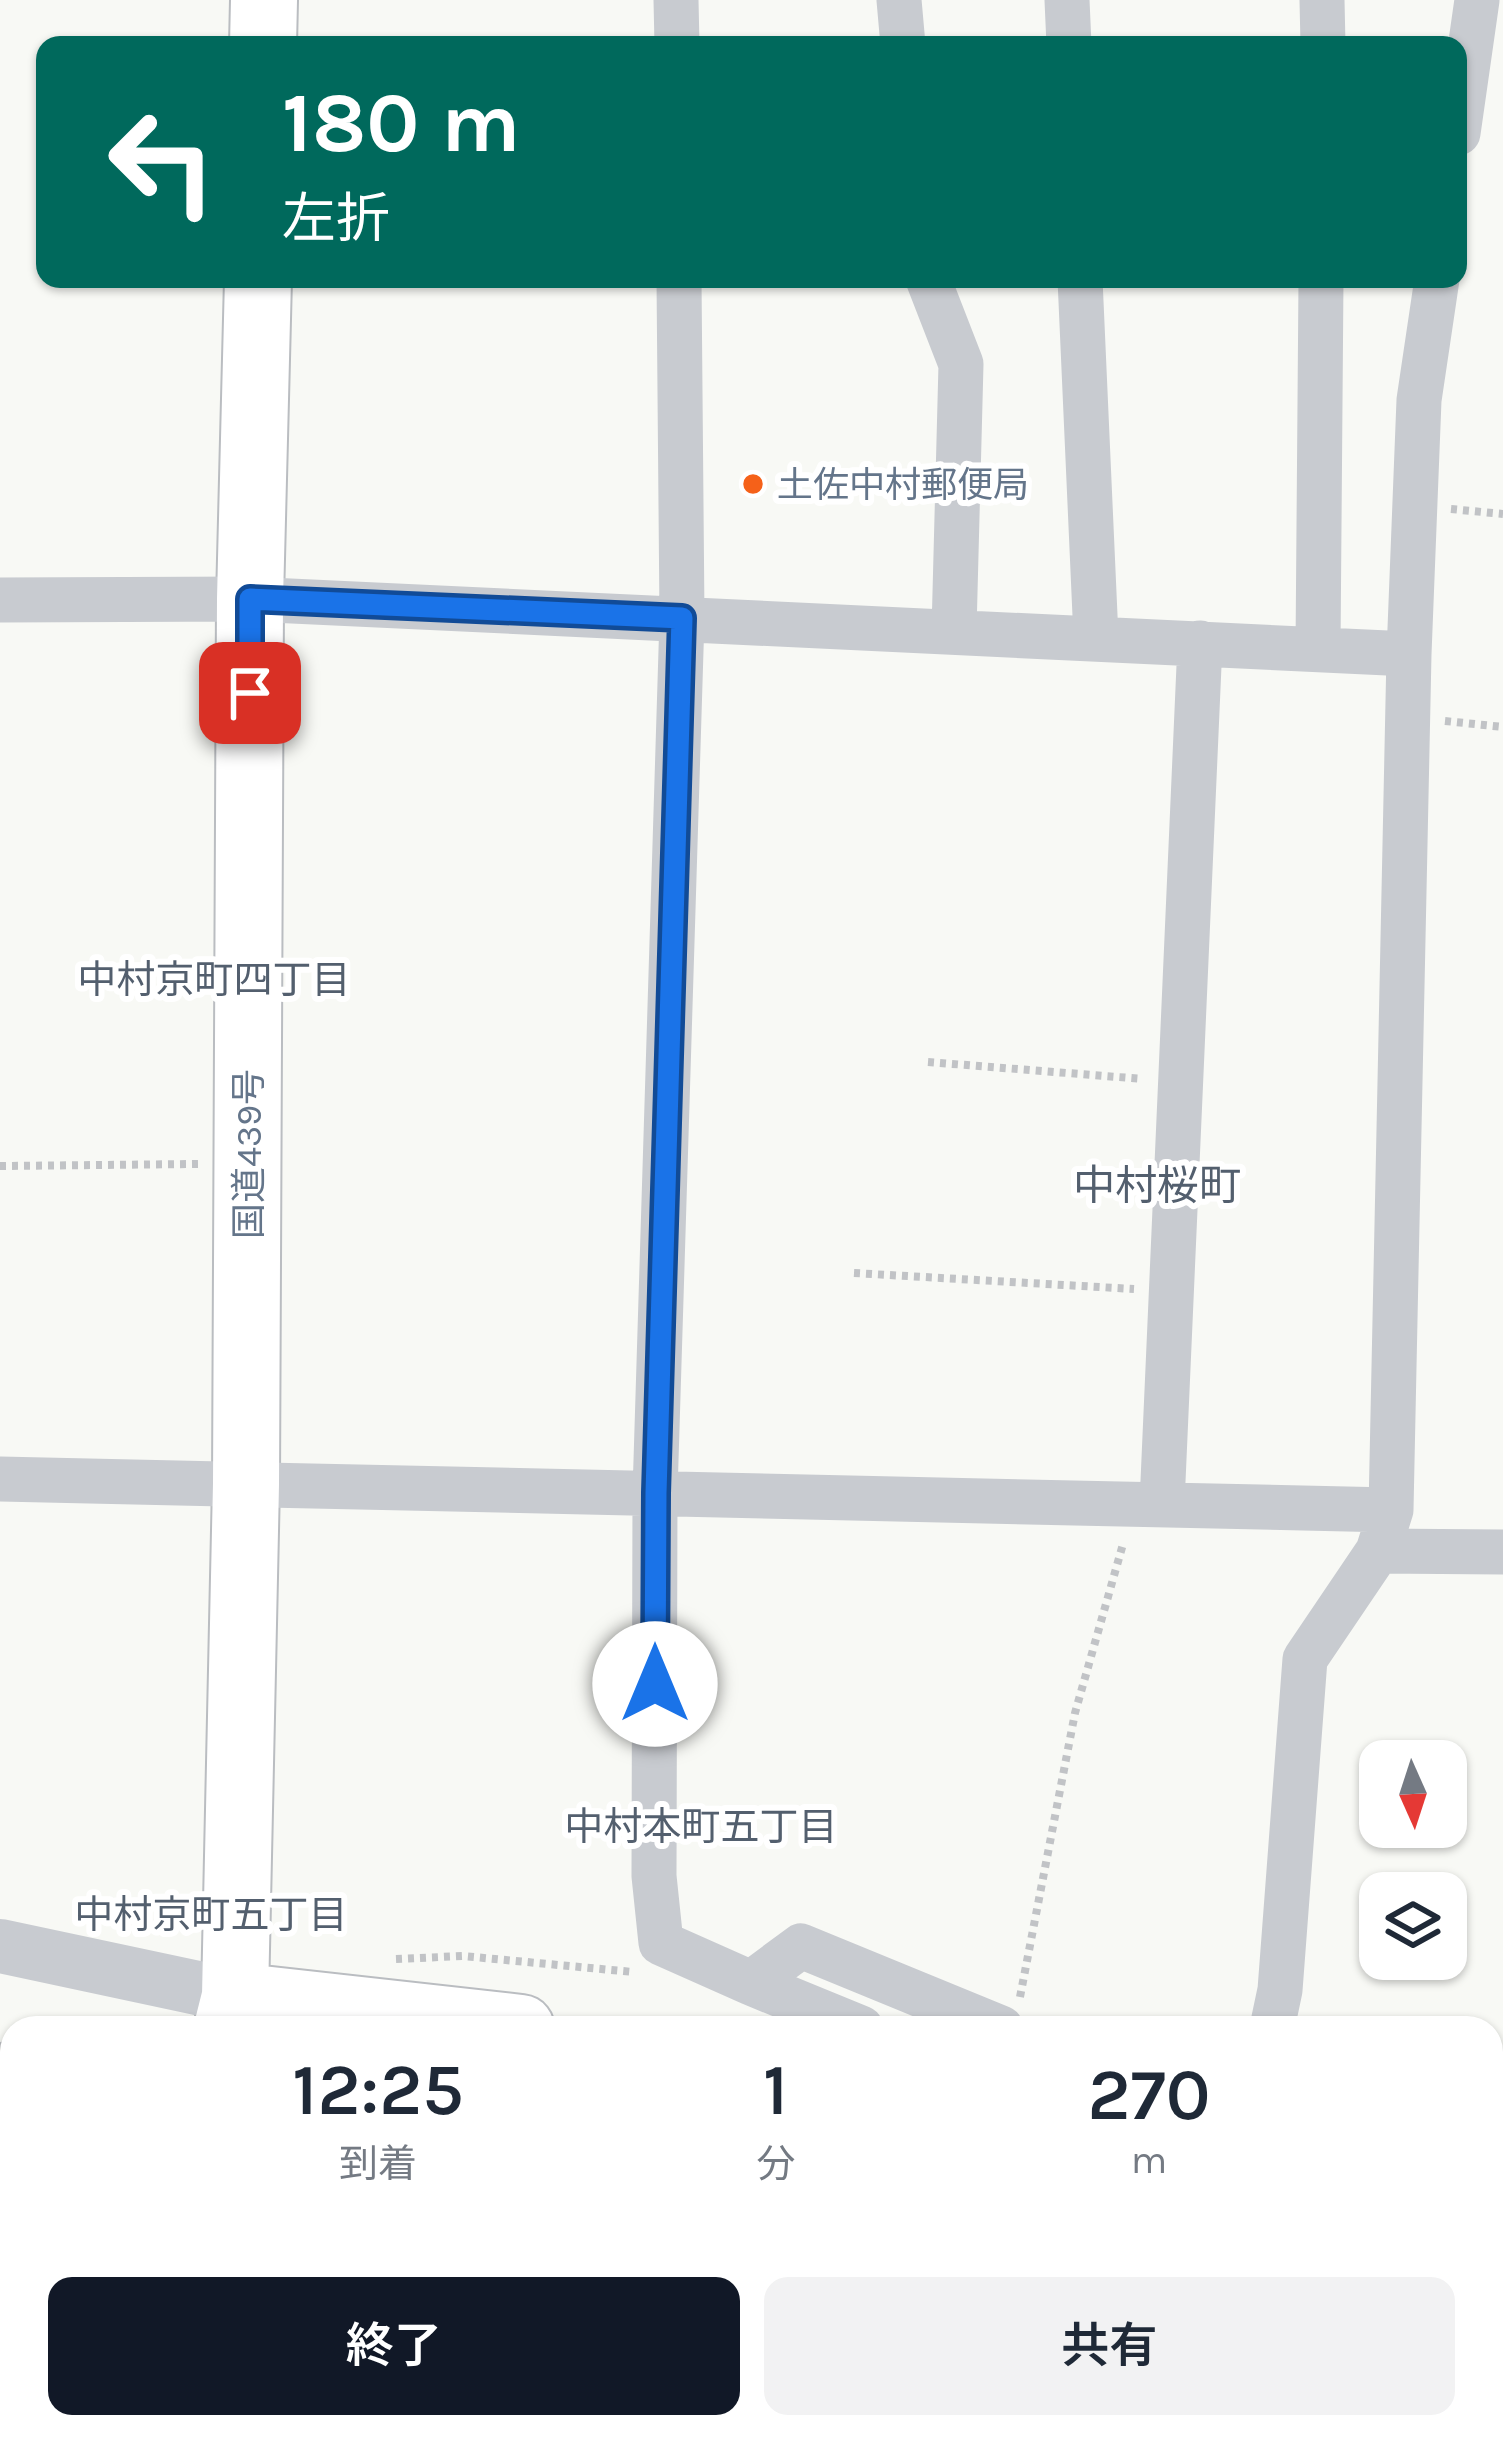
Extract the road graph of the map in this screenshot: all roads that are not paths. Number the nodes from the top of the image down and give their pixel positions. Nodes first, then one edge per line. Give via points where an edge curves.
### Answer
1 (264, 0) edge
2 (676, 0) edge
3 (899, 0) edge
4 (1067, 0) edge
5 (1322, 0) edge
6 (1477, 0) edge
7 (263, 36) edge
8 (677, 36) edge
9 (902, 36) edge
10 (1069, 36) edge
11 (1323, 36) edge
12 (1467, 70) edge
13 (258, 288) edge
14 (679, 288) edge
15 (931, 288) edge
16 (1080, 288) edge
17 (1321, 288) edge
18 (1436, 288) edge
19 (250, 599) junction
20 (0, 600) edge
21 (682, 618) junction
22 (954, 631) junction
23 (1096, 638) junction
24 (1200, 643) junction
25 (1318, 649) junction
26 (1409, 654) junction
27 (0, 1479) edge
28 (246, 1484) junction
29 (656, 1493) junction
30 (1148, 1505) junction
31 (1385, 1530) junction
32 (1503, 1552) edge
33 (0, 1946) edge
34 (751, 1984) junction
35 (226, 2016) edge
36 (229, 2016) edge
37 (831, 2016) edge
38 (1007, 2016) edge
39 (1275, 2016) edge

1 - 7 highway
2 - 8 street
3 - 9 street
4 - 10 street
5 - 11 street
6 - 12 street
13 - 19 highway, 国道439号
14 - 21 street
15 - 22 street via 961,364
16 - 23 street
17 - 25 street
18 - 26 street via 1420,400
19 - 20 street
19 - 21 street
19 - 28 highway, 国道439号
21 - 22 street
21 - 29 street
22 - 23 street
23 - 24 street
24 - 25 street
24 - 30 street via 1172,1292
25 - 26 street
26 - 31 street
27 - 28 street
28 - 29 street
28 - 36 highway, 国道439号
29 - 30 street
29 - 34 street via 654,1876 661,1943
30 - 31 street
31 - 32 street
31 - 39 street via 1305,1658
33 - 35 street
34 - 37 street
34 - 38 street via 801,1946

